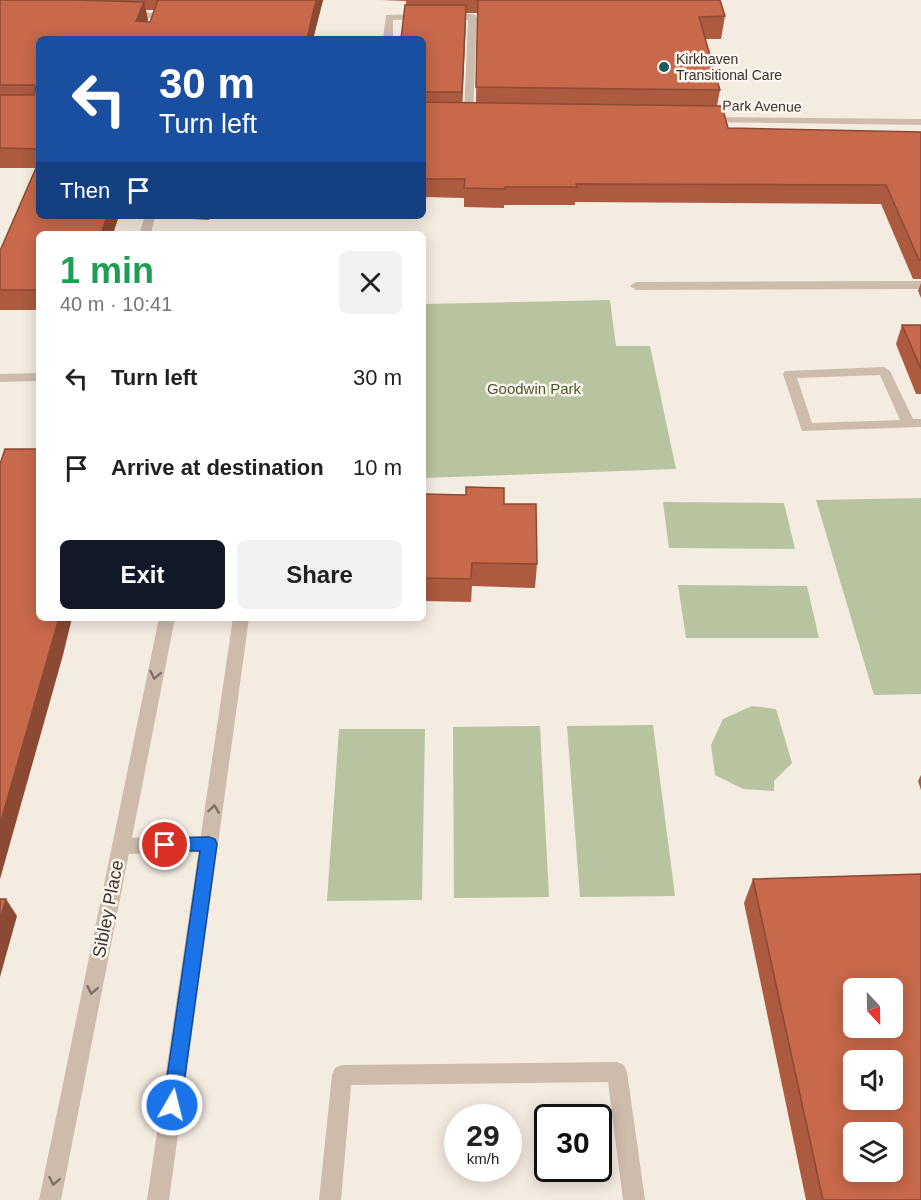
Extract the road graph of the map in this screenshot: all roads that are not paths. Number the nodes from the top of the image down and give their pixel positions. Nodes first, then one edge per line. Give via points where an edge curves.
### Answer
1 (113, 14) edge
2 (148, 36) edge
3 (387, 36) edge
4 (457, 115) edge
5 (469, 115) junction
6 (480, 116) edge
7 (695, 118) edge
8 (921, 122) edge
9 (921, 285) edge
10 (636, 286) dead end
11 (36, 377) edge
12 (0, 378) edge
13 (914, 423) edge
14 (166, 621) edge
15 (241, 621) edge
16 (209, 844) junction
17 (121, 846) junction
18 (50, 1200) edge
19 (158, 1200) edge
20 (330, 1200) edge
21 (634, 1200) edge

1 - 2 street via 156,15
3 - 5 street via 389,17 473,17
4 - 5 street
5 - 6 street
7 - 8 street, Park Avenue
9 - 10 street
11 - 12 street
13 - 13 street via 807,428 789,374 884,370
14 -> 17 street, Sibley Place
16 -> 15 street
16 - 17 street
16 - 19 street
17 -> 18 street, Sibley Place
20 - 21 street via 342,1075 616,1072

